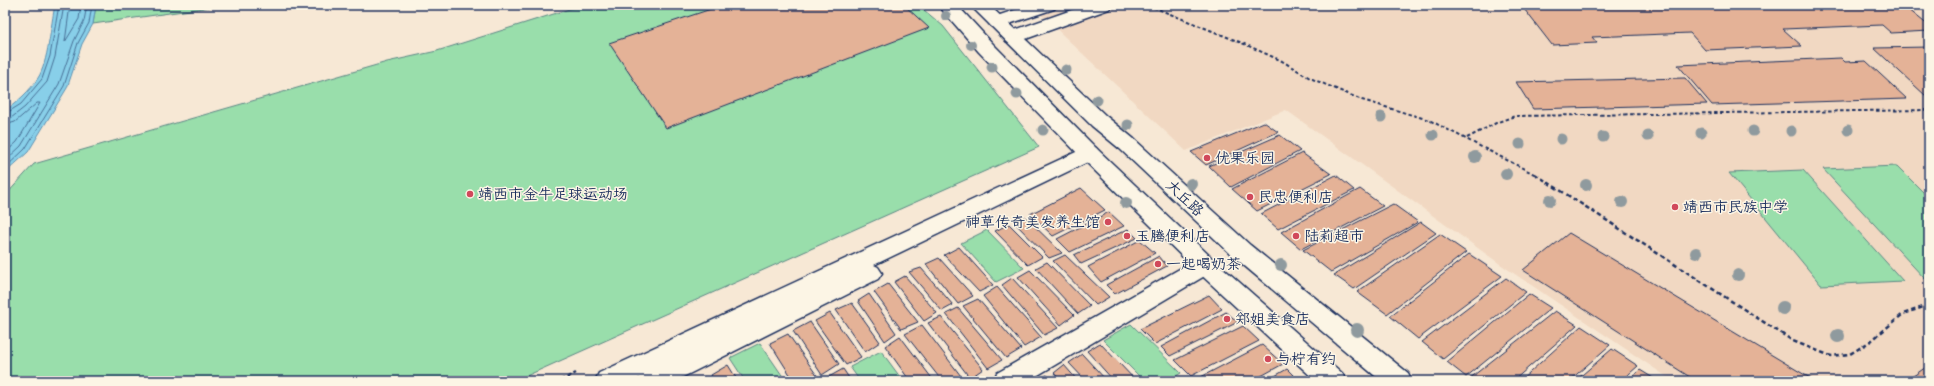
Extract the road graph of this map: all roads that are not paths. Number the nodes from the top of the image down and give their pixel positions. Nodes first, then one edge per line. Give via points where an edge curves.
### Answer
1 (947, 5) edge
2 (979, 5) edge
3 (1048, 5) edge
4 (1091, 7) edge
5 (1005, 29) junction
6 (1094, 158) junction
7 (1205, 265) junction
8 (608, 381) edge
9 (651, 381) edge
10 (1006, 381) edge
11 (1333, 381) edge
12 (1399, 381) edge

1 - 6 main road
2 - 5 main road, 大丘路
3 - 5 main road
4 - 5 main road
5 - 12 main road, 大丘路 via 1099,121 1242,251
6 - 7 main road
6 - 8 main road
6 - 9 main road via 1070,174
7 - 10 main road
7 - 11 main road

